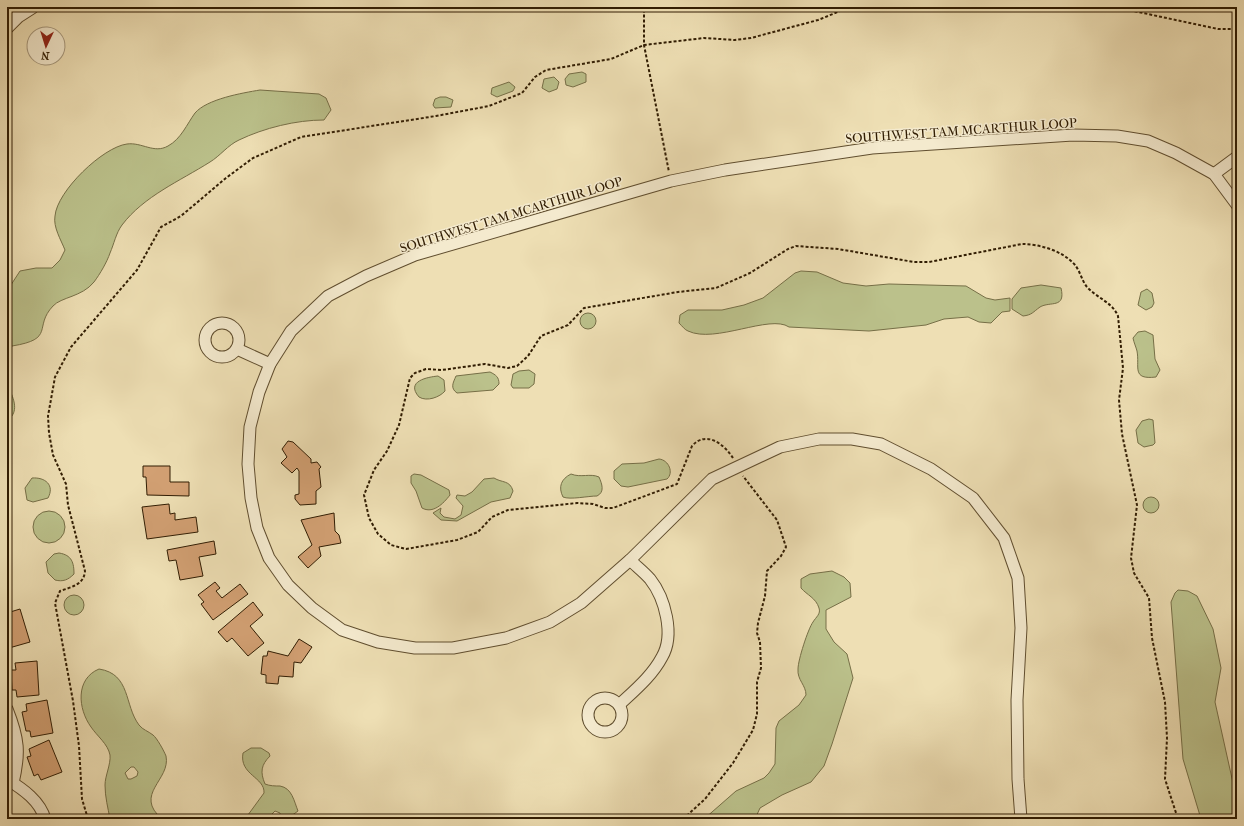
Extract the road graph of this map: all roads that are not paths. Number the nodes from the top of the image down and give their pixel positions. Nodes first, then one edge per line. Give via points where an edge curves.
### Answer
1 (32, 7) edge
2 (7, 27) edge
3 (1237, 157) edge
4 (1214, 174) junction
5 (1237, 205) edge
6 (237, 349) dead end
7 (270, 364) junction
8 (630, 560) junction
9 (619, 705) dead end
10 (7, 709) edge
11 (10, 782) edge
12 (45, 819) edge
13 (1021, 819) edge

1 - 2 street
3 - 4 street
4 - 5 street, SOUTHWEST TAM MCARTHUR LOOP
4 - 7 street, SOUTHWEST TAM MCARTHUR LOOP via 1148,141 1118,136 1074,135 872,148 725,170 671,181 415,255 328,296 291,331
6 - 7 street
7 - 8 street, SOUTHWEST TAM MCARTHUR LOOP via 259,392 250,427 248,464 257,528 269,558 288,585 312,608 342,630 378,642 415,648 453,648 506,638 550,622 581,603
8 - 9 street via 650,580 662,600 667,617 668,640 663,656 649,677
8 - 13 street, SOUTHWEST TAM MCARTHUR LOOP via 712,479 780,447 819,439 852,439 881,444 932,469 973,498 1004,538 1018,578 1021,628 1017,700
10 - 11 street via 16,737 18,759
11 - 12 street via 27,792

